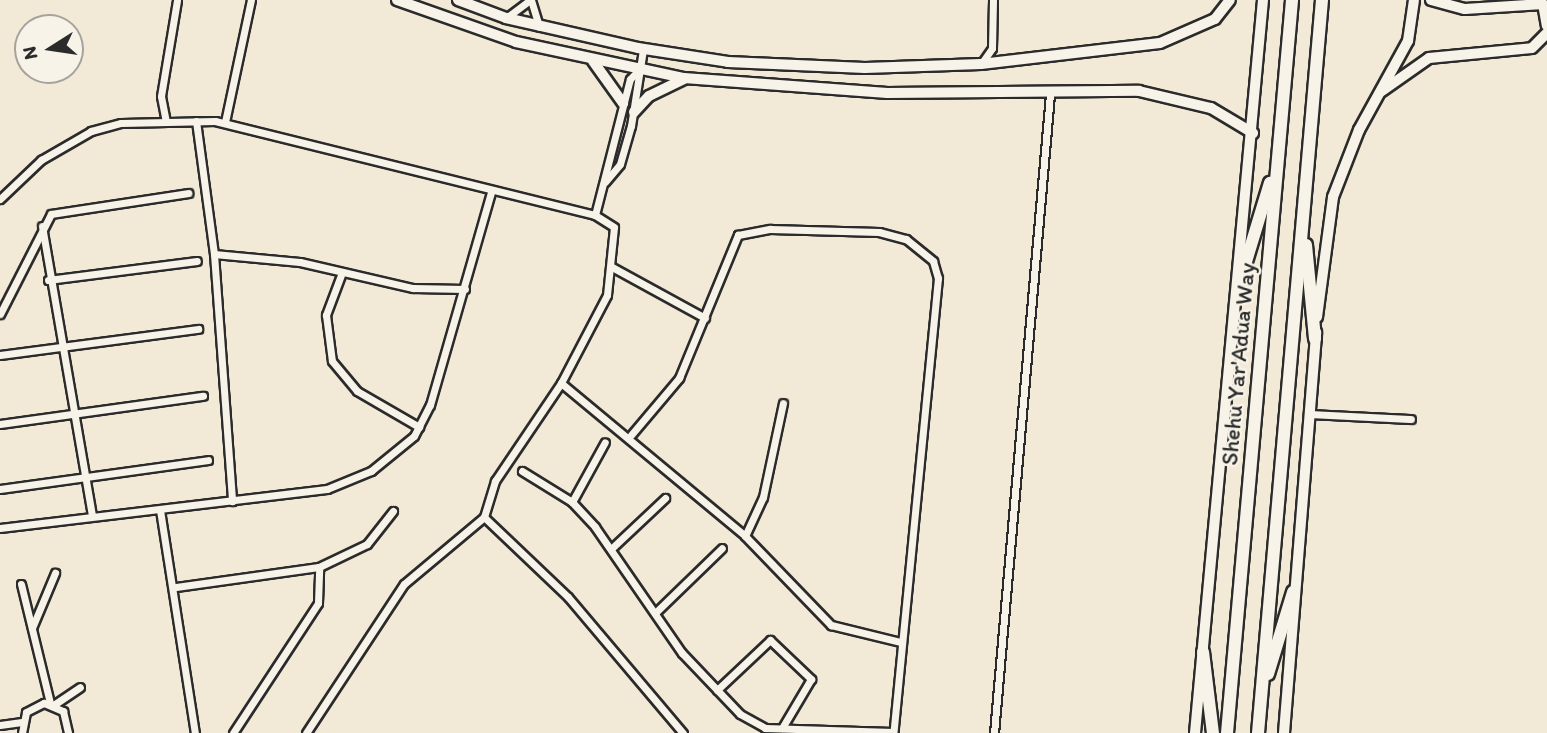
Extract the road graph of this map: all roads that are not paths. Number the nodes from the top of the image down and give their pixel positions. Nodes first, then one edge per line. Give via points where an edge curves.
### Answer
1 (177, 0) edge
2 (251, 0) edge
3 (397, 0) edge
4 (458, 0) edge
5 (530, 0) edge
6 (993, 0) edge
7 (1230, 0) edge
8 (1263, 0) edge
9 (1293, 0) edge
10 (1322, 0) edge
11 (1414, 0) edge
12 (1431, 0) edge
13 (1544, 2) edge
14 (1547, 17) edge
15 (506, 18) junction
16 (1547, 26) edge
17 (539, 27) junction
18 (1547, 33) edge
19 (992, 48) junction
20 (643, 49) junction
21 (593, 61) junction
22 (1002, 61) junction
23 (981, 64) junction
24 (639, 71) junction
25 (684, 78) junction
26 (1379, 93) junction
27 (1050, 94) junction
28 (623, 103) junction
29 (634, 112) junction
30 (196, 121) junction
31 (166, 122) junction
32 (225, 122) junction
33 (1253, 134) junction
34 (1278, 156) junction
35 (1305, 181) junction
36 (605, 183) junction
37 (491, 192) junction
38 (188, 193) dead end
39 (0, 199) edge
40 (595, 215) junction
41 (42, 226) junction
42 (214, 254) junction
43 (197, 261) dead end
44 (612, 267) junction
45 (341, 275) junction
46 (48, 280) junction
47 (1238, 288) junction
48 (465, 289) junction
49 (0, 314) edge
50 (705, 318) junction
51 (198, 328) dead end
52 (1315, 339) junction
53 (61, 351) junction
54 (0, 355) edge
55 (561, 383) junction
56 (203, 396) dead end
57 (783, 403) dead end
58 (76, 414) junction
59 (1308, 414) junction
60 (1411, 419) dead end
61 (0, 424) edge
62 (419, 428) junction
63 (631, 435) junction
64 (605, 442) dead end
65 (208, 460) dead end
66 (522, 471) dead end
67 (87, 477) junction
68 (0, 489) edge
69 (665, 498) dead end
70 (232, 501) junction
71 (572, 502) junction
72 (160, 510) junction
73 (393, 511) dead end
74 (92, 515) junction
75 (484, 517) junction
76 (0, 528) edge
77 (745, 537) junction
78 (612, 548) junction
79 (722, 548) dead end
80 (319, 567) junction
81 (55, 573) dead end
82 (21, 584) dead end
83 (176, 587) junction
84 (1293, 592) junction
85 (655, 613) junction
86 (32, 629) junction
87 (900, 642) junction
88 (1203, 652) junction
89 (79, 687) dead end
90 (717, 690) junction
91 (52, 704) junction
92 (22, 722) junction
93 (0, 725) edge
94 (782, 728) junction
95 (23, 733) edge
96 (68, 733) edge
97 (195, 733) edge
98 (233, 733) edge
99 (306, 733) edge
100 (683, 733) edge
101 (893, 733) edge
102 (994, 733) edge
103 (1195, 733) edge
104 (1213, 733) edge
105 (1227, 733) edge
106 (1258, 733) edge
107 (1284, 733) edge

1 - 31 street via 161,96
2 - 32 street
3 - 21 street via 439,19
4 - 15 street
5 - 15 street
5 - 17 street
6 - 19 street
7 - 22 street via 1215,19 1160,43
8 - 33 street
9 - 34 highway, Shehu Yar'Adua Way
10 - 35 highway
11 - 26 street via 1409,38
12 - 13 street via 1465,9
13 - 14 street
14 - 16 street
15 - 17 street
17 - 20 street
18 - 26 street via 1532,48 1429,58
19 - 22 street
19 - 23 street
20 - 23 street via 810,66
20 - 24 street
21 - 24 street
21 - 28 street
22 - 23 street
24 - 25 street
24 - 28 street
24 - 29 street via 643,80
25 - 27 street via 887,93
25 - 29 street
26 - 52 street via 1333,197
27 - 33 street via 1139,91 1211,108
27 - 102 street
28 - 36 street
29 - 36 street via 620,164
30 - 31 street
30 - 32 street
30 - 42 street
31 - 39 street via 90,131 41,160
32 - 37 street
33 - 47 street
34 - 47 highway
34 - 105 highway, Shehu Yar'Adua Way
35 - 52 highway
35 - 106 highway
36 - 40 street
37 - 40 street
37 - 48 street
38 - 41 street via 60,210
40 - 44 street via 614,227
41 - 46 street
41 - 49 street
42 - 45 street via 300,262
42 - 70 street
43 - 46 street
44 - 50 street
44 - 55 street via 607,295
45 - 48 street via 413,288
45 - 62 street via 326,315 332,361 357,391
46 - 53 street
47 - 88 street
48 - 62 street
50 - 63 street via 679,378
50 - 87 street via 737,235 770,229 879,232 906,239 933,261 938,278
51 - 53 street
52 - 59 street
53 - 54 street
53 - 58 street
55 - 63 street
55 - 75 street via 498,474
56 - 58 street
57 - 77 street via 763,497
58 - 61 street
58 - 67 street
59 - 60 street
59 - 84 street
62 - 70 street via 352,482
63 - 77 street
64 - 71 street
65 - 67 street
66 - 71 street
67 - 68 street
67 - 74 street
69 - 78 street
70 - 72 street
71 - 78 street
72 - 74 street
72 - 83 street
73 - 80 street via 368,544
74 - 76 street
75 - 99 street via 404,584
75 - 100 street via 568,597
77 - 87 street via 831,625
78 - 85 street
79 - 85 street
80 - 83 street
80 - 98 street via 318,603
81 - 86 street
82 - 86 street
83 - 97 street
84 - 106 highway via 1268,673
84 - 107 street
85 - 90 street
86 - 91 street
87 - 101 street
88 - 103 street
88 - 104 highway
89 - 91 street
90 - 94 street via 754,724
90 - 94 street via 770,640 811,679
91 - 92 street via 30,708
91 - 96 street via 66,715
92 - 93 street
92 - 95 street
94 - 101 street

